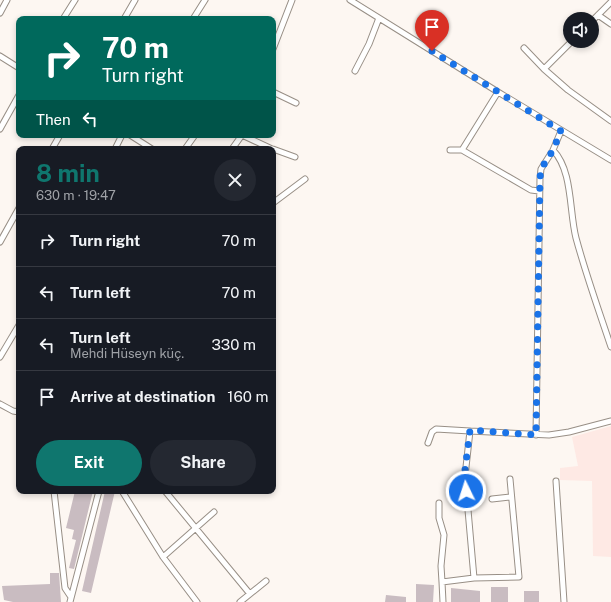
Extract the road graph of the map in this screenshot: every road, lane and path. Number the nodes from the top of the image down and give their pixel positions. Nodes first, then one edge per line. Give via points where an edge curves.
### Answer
1 (7, 0) edge
2 (75, 0) edge
3 (135, 0) edge
4 (205, 0) edge
5 (292, 0) edge
6 (350, 0) edge
7 (611, 2) edge
8 (0, 13) edge
9 (599, 14) edge
10 (67, 16) edge
11 (126, 16) edge
12 (195, 16) edge
13 (599, 16) edge
14 (379, 18) junction
15 (611, 24) edge
16 (276, 41) edge
17 (524, 48) dead end
18 (565, 48) edge
19 (0, 56) edge
20 (16, 66) edge
21 (544, 69) junction
22 (355, 71) dead end
23 (498, 92) junction
24 (276, 93) edge
25 (16, 100) edge
26 (296, 103) dead end
27 (611, 121) edge
28 (0, 129) edge
29 (561, 131) junction
30 (135, 138) edge
31 (248, 138) edge
32 (147, 146) edge
33 (264, 146) edge
34 (450, 150) dead end
35 (462, 150) junction
36 (553, 150) junction
37 (276, 152) edge
38 (295, 157) dead end
39 (611, 160) edge
40 (305, 179) dead end
41 (539, 191) junction
42 (276, 201) edge
43 (16, 213) edge
44 (0, 242) edge
45 (16, 330) edge
46 (611, 347) edge
47 (0, 357) edge
48 (0, 404) edge
49 (16, 412) edge
50 (611, 421) edge
51 (470, 430) junction
52 (536, 435) junction
53 (428, 443) dead end
54 (510, 479) dead end
55 (556, 482) dead end
56 (54, 494) edge
57 (98, 494) edge
58 (124, 494) edge
59 (168, 494) edge
60 (511, 497) junction
61 (492, 499) dead end
62 (439, 503) dead end
63 (214, 512) dead end
64 (196, 528) junction
65 (163, 557) junction
66 (474, 578) junction
67 (266, 581) dead end
68 (442, 582) junction
69 (250, 594) junction
70 (70, 600) edge
71 (198, 602) edge
72 (240, 602) edge
73 (443, 602) edge
74 (564, 602) edge

1 - 8 street
2 - 10 street
3 - 11 street
4 - 12 street
5 - 16 street
6 - 14 street
7 - 9 street
13 - 15 street
14 - 22 street
14 - 23 street
17 - 21 street
18 - 21 street
19 - 20 street
21 - 27 street
23 - 29 street
23 - 35 street
24 - 26 street
25 - 28 street
29 - 36 street
29 - 39 street
30 - 32 street
31 - 33 street
34 - 35 street
35 - 41 street via 531,190
36 - 41 street via 541,169
36 - 46 street via 565,169 574,229
37 - 38 street
40 - 42 street
41 - 52 street
43 - 44 street
45 - 47 street
48 - 49 street
50 - 52 street via 569,432
51 - 52 street
51 - 53 street via 436,428
51 - 66 street via 465,470
54 - 60 street
55 - 74 street
56 - 70 street via 65,588
57 - 70 street
58 - 65 street
59 - 64 street
60 - 61 street
60 - 66 street via 519,577
62 - 68 street via 439,518 444,535
63 - 64 street
64 - 65 street
64 - 69 street
65 - 71 street
66 - 68 street
67 - 69 street
68 - 73 street
69 - 72 street

